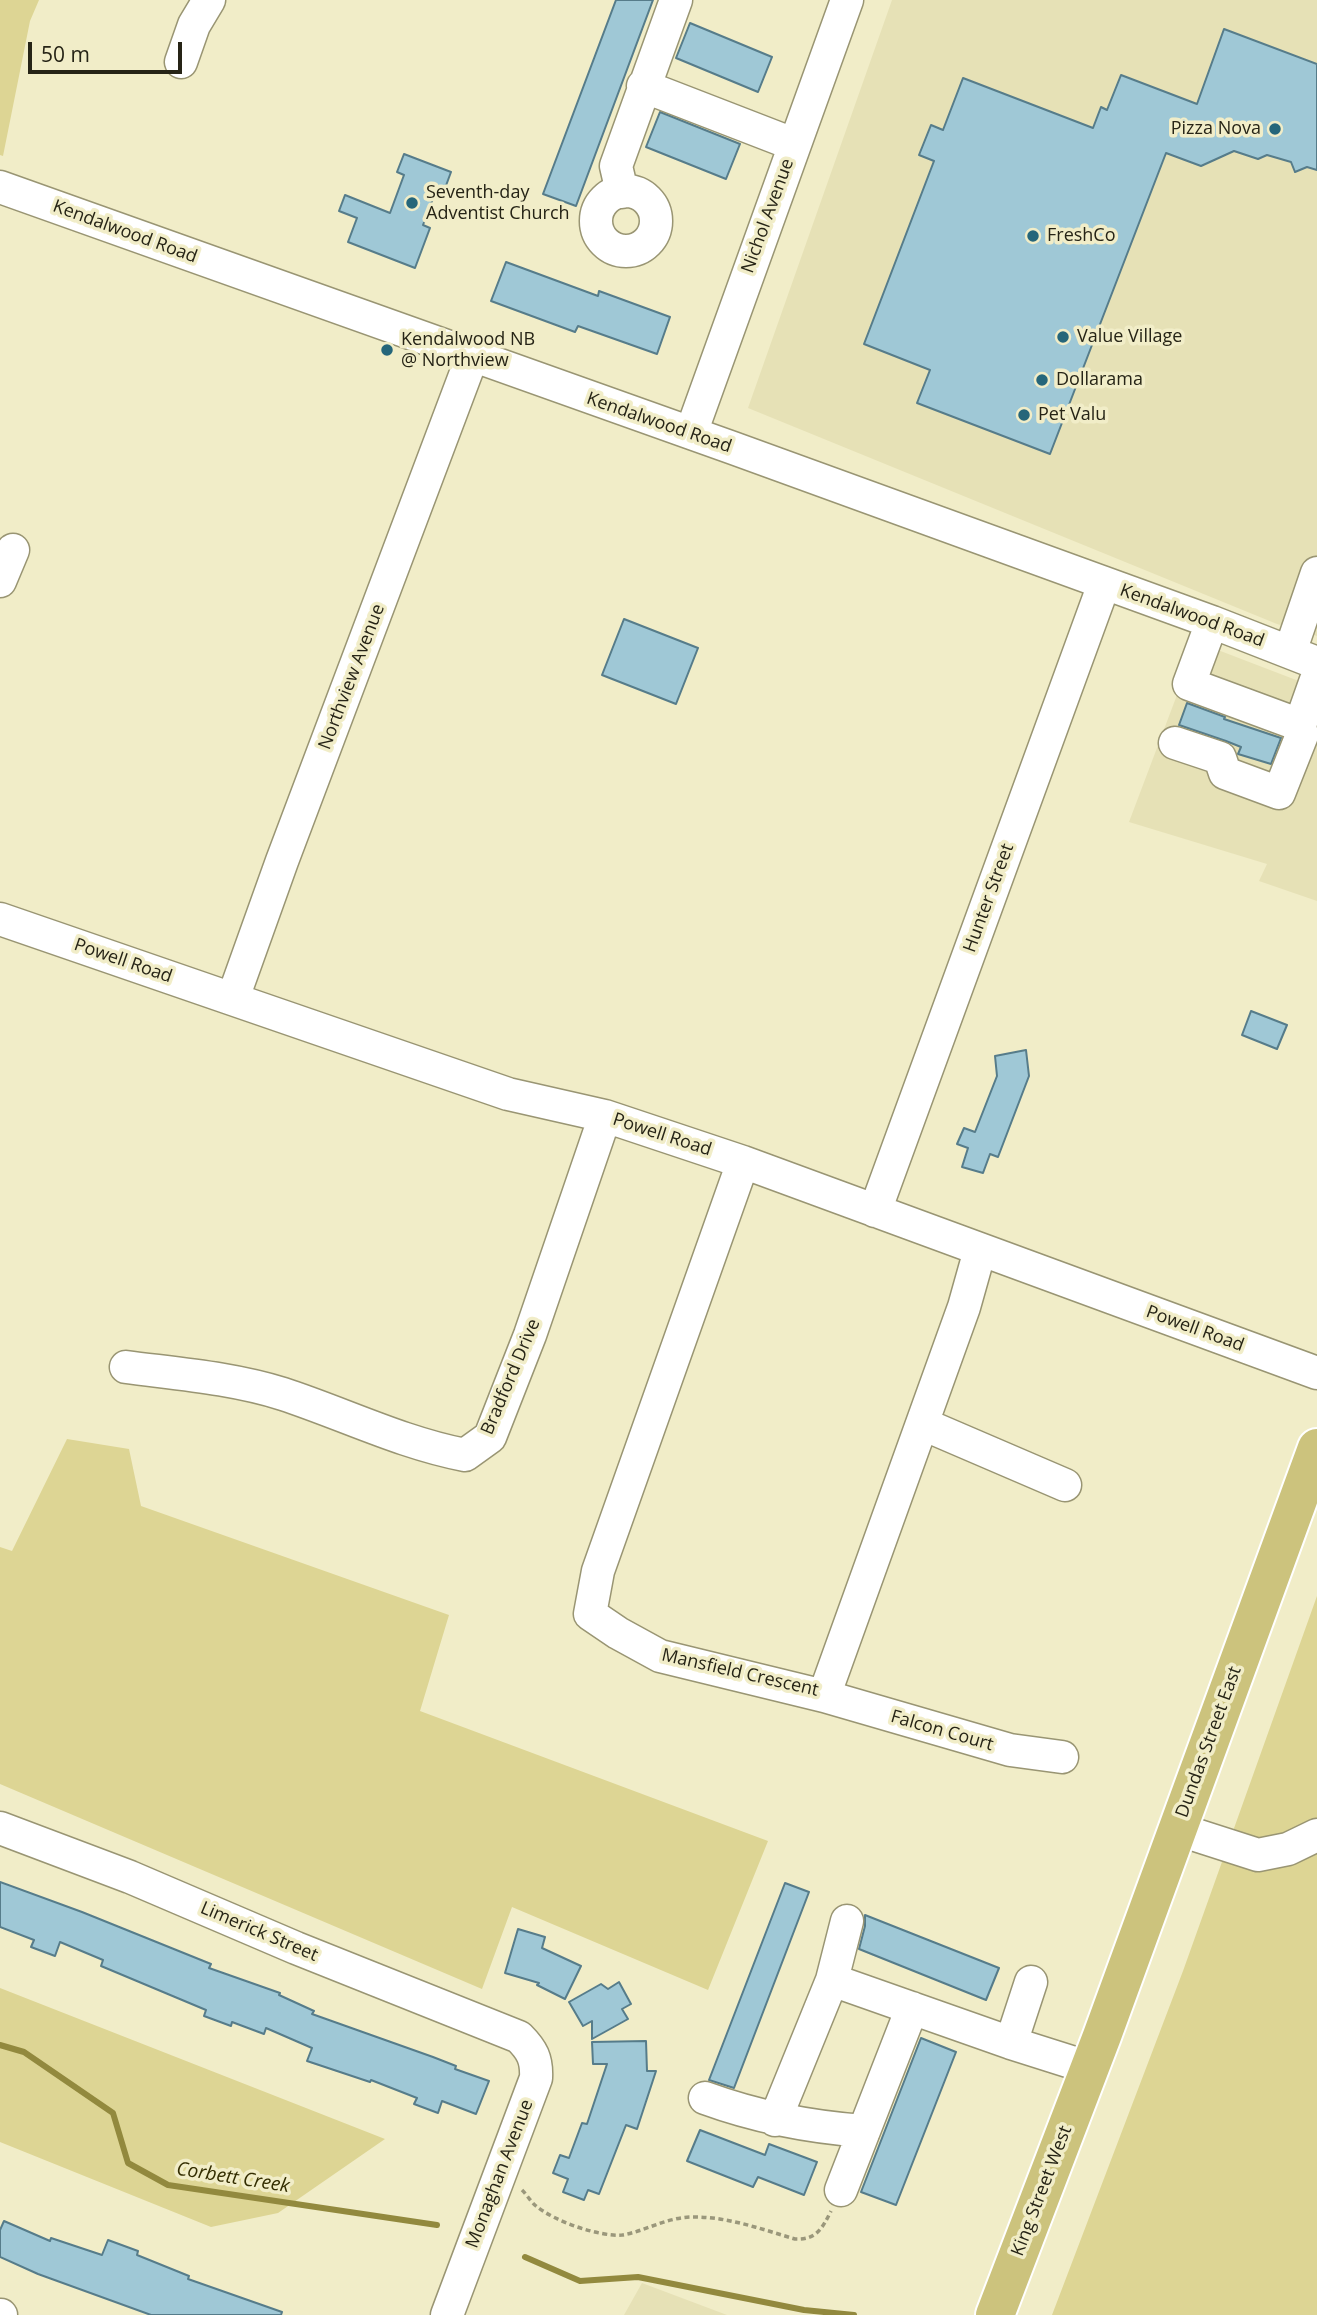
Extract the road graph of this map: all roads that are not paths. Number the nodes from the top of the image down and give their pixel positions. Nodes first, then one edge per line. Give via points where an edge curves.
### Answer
1 (209, 0) edge
2 (676, 0) edge
3 (847, 0) edge
4 (181, 62) dead end
5 (643, 86) junction
6 (793, 144) junction
7 (0, 187) edge
8 (622, 191) dead end
9 (472, 357) junction
10 (691, 433) junction
11 (13, 551) dead end
12 (1317, 573) edge
13 (0, 581) edge
14 (1104, 584) junction
15 (1212, 622) junction
16 (1303, 657) edge
17 (1317, 677) edge
18 (1300, 725) junction
19 (1175, 743) dead end
20 (0, 919) edge
21 (233, 998) junction
22 (605, 1116) junction
23 (743, 1162) junction
24 (875, 1211) junction
25 (980, 1250) junction
26 (126, 1367) dead end
27 (1317, 1373) edge
28 (923, 1424) junction
29 (1317, 1448) edge
30 (1065, 1485) dead end
31 (824, 1696) junction
32 (1062, 1757) dead end
33 (0, 1828) edge
34 (1177, 1829) junction
35 (1317, 1835) edge
36 (847, 1921) dead end
37 (832, 1980) junction
38 (1031, 1982) dead end
39 (912, 2008) junction
40 (519, 2037) joint
41 (1011, 2043) junction
42 (1096, 2052) junction
43 (705, 2098) dead end
44 (775, 2120) junction
45 (864, 2131) junction
46 (841, 2190) road end
47 (447, 2315) edge
48 (995, 2315) edge

1 - 4 street
2 - 5 street
3 - 6 street, Nichol Avenue
5 - 6 street
5 - 8 street via 616,166
6 - 10 street, Nichol Avenue
7 - 9 street, Kendalwood Road
9 - 10 street, Kendalwood Road
9 - 21 street, Northview Avenue
10 - 14 street, Kendalwood Road
11 - 13 street
12 - 16 street
14 - 15 street, Kendalwood Road
14 - 24 street, Hunter Street
15 - 16 street, Kendalwood Road
15 - 18 street via 1189,684
17 - 18 street
18 - 19 street via 1302,735 1279,793 1225,773 1220,758
20 - 21 street, Powell Road
21 - 22 street, Powell Road via 508,1094
22 - 23 street, Powell Road
22 - 26 street, Bradford Drive via 530,1335 489,1437 465,1455 431,1449 237,1381
23 - 24 street, Powell Road
23 - 31 street, Mansfield Crescent via 598,1571 590,1614 660,1656
24 - 25 street, Powell Road
25 - 27 street, Powell Road
25 - 28 street, Mansfield Crescent
28 - 30 street
28 - 31 street, Mansfield Crescent
29 - 34 main road, Dundas Street East
31 - 32 street, Falcon Court via 1010,1750
33 - 40 street, Limerick Street
34 - 35 street via 1258,1855 1287,1849
34 - 42 main road, Dundas Street East
36 - 37 street
37 - 39 street
37 - 44 street
38 - 41 street
39 - 41 street
39 - 45 street
40 - 47 street, Monaghan Avenue via 537,2063 536,2078
41 - 42 street
42 - 48 main road, King Street West
43 - 44 street
44 - 45 street
45 - 46 street

